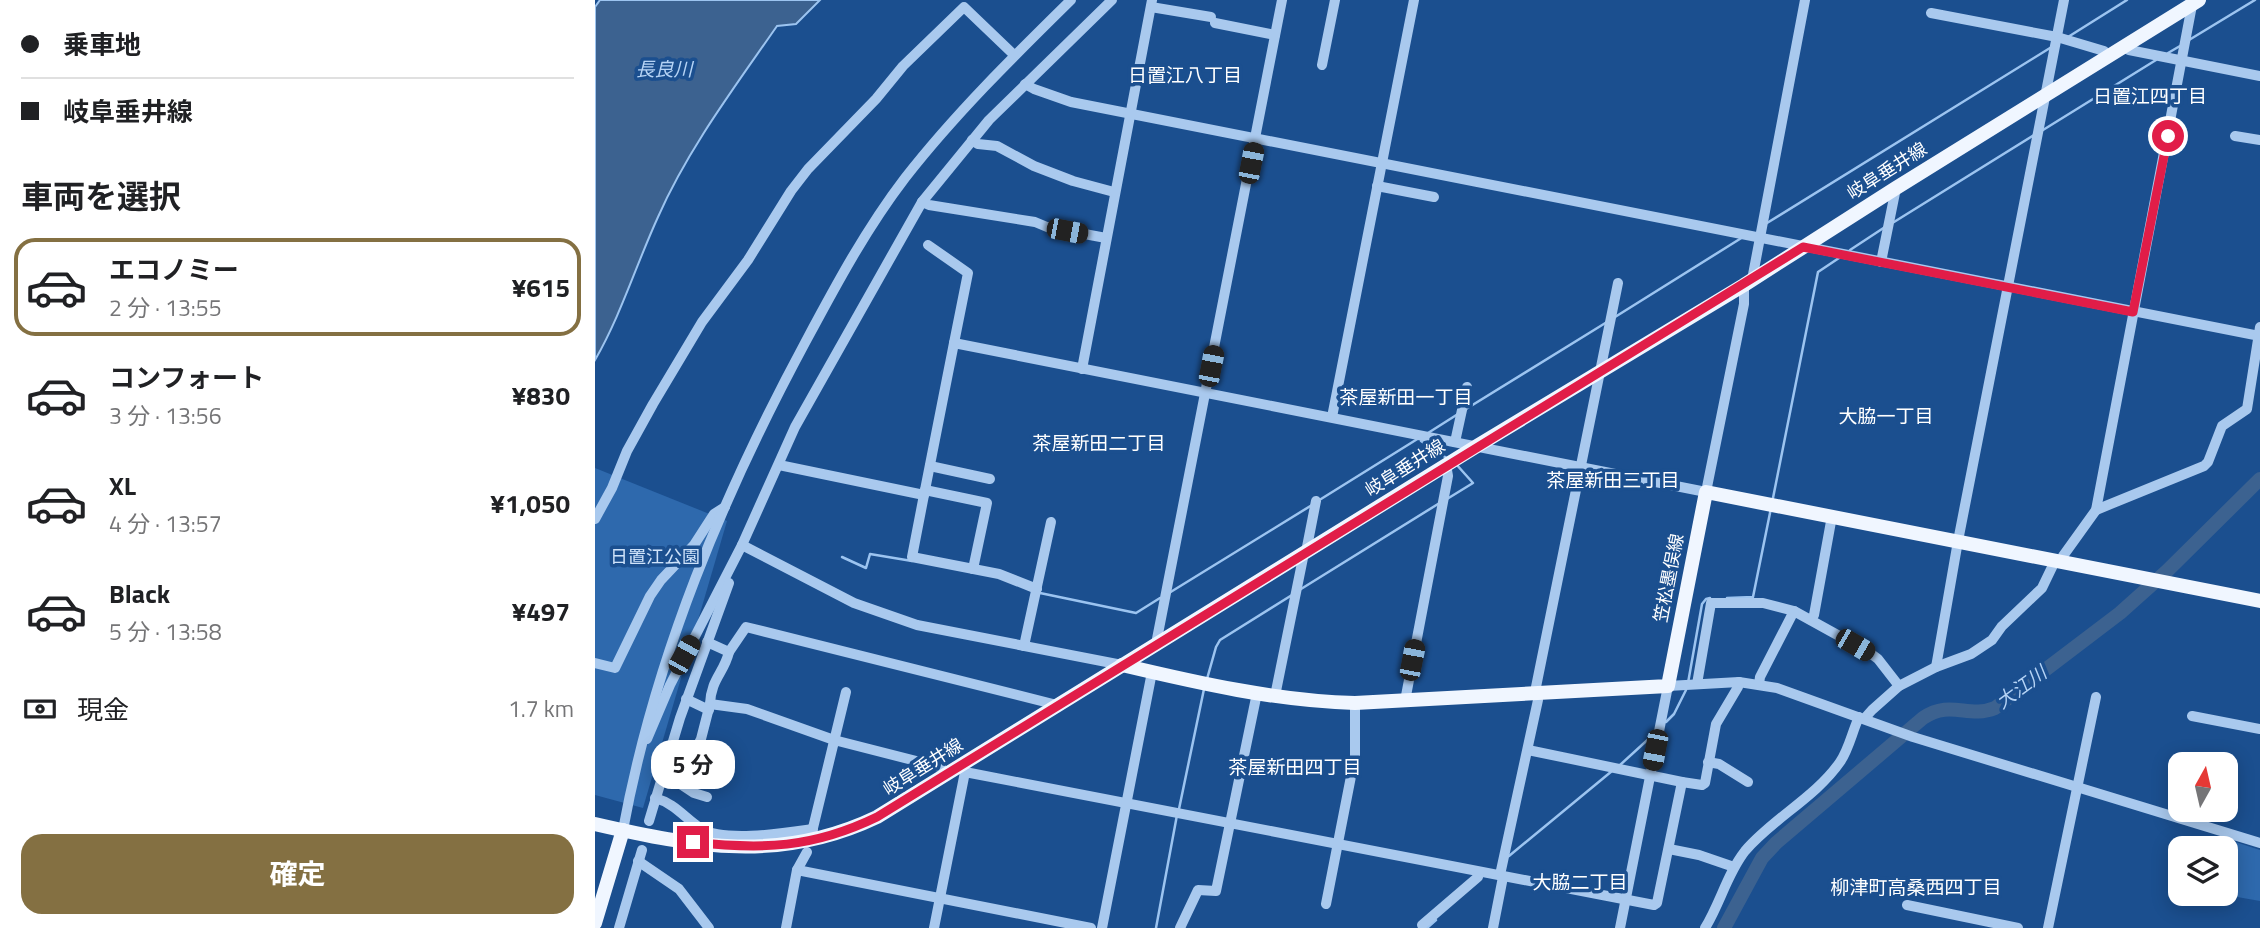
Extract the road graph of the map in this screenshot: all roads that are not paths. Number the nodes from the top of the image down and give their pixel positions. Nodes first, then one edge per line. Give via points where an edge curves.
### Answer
1 (1071, 0) edge
2 (1112, 0) edge
3 (1282, 0) edge
4 (1335, 0) edge
5 (1414, 0) edge
6 (1805, 0) edge
7 (2064, 0) edge
8 (2195, 1) edge
9 (1152, 4) edge
10 (1931, 13) dead end
11 (1275, 35) junction
12 (2057, 37) junction
13 (2123, 47) junction
14 (1011, 52) dead end
15 (2109, 56) junction
16 (2183, 61) junction
17 (1322, 65) dead end
18 (2260, 76) edge
19 (1025, 84) junction
20 (2047, 94) junction
21 (1130, 114) junction
22 (2235, 136) dead end
23 (1255, 138) junction
24 (972, 140) junction
25 (2260, 141) edge
26 (1381, 164) junction
27 (1377, 186) junction
28 (1896, 188) junction
29 (1114, 191) junction
30 (1434, 197) dead end
31 (922, 202) junction
32 (1759, 237) junction
33 (1106, 238) junction
34 (928, 245) dead end
35 (1803, 247) junction
36 (1881, 262) junction
37 (1748, 282) junction
38 (1618, 283) dead end
39 (2009, 287) junction
40 (2133, 312) junction
41 (2259, 333) edge
42 (954, 343) junction
43 (1082, 369) junction
44 (1601, 370) junction
45 (1467, 387) dead end
46 (1206, 393) junction
47 (1332, 417) junction
48 (1455, 442) junction
49 (1477, 446) junction
50 (779, 465) junction
51 (1447, 465) junction
52 (930, 466) junction
53 (1580, 466) junction
54 (990, 479) dead end
55 (925, 492) junction
56 (1706, 492) junction
57 (1316, 501) dead end
58 (725, 507) junction
59 (2096, 510) junction
60 (1832, 516) junction
61 (595, 519) edge
62 (1051, 522) dead end
63 (1958, 541) junction
64 (742, 545) junction
65 (1305, 553) junction
66 (2059, 561) junction
67 (733, 563) junction
68 (974, 569) junction
69 (1037, 589) junction
70 (2260, 601) edge
71 (1794, 611) junction
72 (1811, 620) junction
73 (707, 642) junction
74 (1156, 644) junction
75 (1024, 646) junction
76 (729, 652) junction
77 (595, 663) edge
78 (1122, 665) junction
79 (1936, 667) junction
80 (1152, 672) junction
81 (1739, 682) junction
82 (1697, 684) junction
83 (1759, 684) junction
84 (1668, 686) junction
85 (1899, 686) junction
86 (846, 692) dead end
87 (1258, 693) junction
88 (1537, 694) junction
89 (1275, 696) junction
90 (2095, 697) dead end
91 (686, 699) junction
92 (1405, 701) junction
93 (1355, 703) junction
94 (1057, 705) junction
95 (710, 707) junction
96 (2192, 716) dead end
97 (1861, 718) junction
98 (2260, 729) edge
99 (834, 740) junction
100 (1528, 750) junction
101 (638, 757) junction
102 (1708, 762) junction
103 (964, 769) junction
104 (948, 774) junction
105 (1650, 774) junction
106 (662, 775) junction
107 (1682, 782) junction
108 (1748, 782) dead end
109 (679, 783) junction
110 (2076, 788) junction
111 (707, 797) dead end
112 (655, 798) junction
113 (1127, 803) junction
114 (649, 821) dead end
115 (1230, 823) junction
116 (595, 824) edge
117 (619, 829) junction
118 (2260, 843) edge
119 (1338, 845) junction
120 (1669, 849) junction
121 (642, 850) dead end
122 (807, 852) dead end
123 (638, 862) junction
124 (1734, 867) junction
125 (797, 870) junction
126 (1479, 872) junction
127 (1502, 876) junction
128 (940, 898) junction
129 (1625, 900) junction
130 (1326, 904) dead end
131 (1907, 905) dead end
132 (595, 923) edge
133 (1422, 925) dead end
134 (619, 928) edge
135 (709, 928) edge
136 (786, 928) edge
137 (934, 928) edge
138 (1091, 928) edge
139 (1102, 928) edge
140 (1180, 928) edge
141 (1493, 928) edge
142 (1623, 928) edge
143 (1705, 928) edge
144 (2018, 928) edge
145 (2048, 928) edge

1 - 58 street via 947,126 874,222 773,403
2 - 19 street
3 - 11 street
4 - 17 street
5 - 26 street
6 - 32 street
7 - 12 street
8 - 13 main road, 岐阜垂井線
8 - 16 street
9 - 11 street
9 - 21 street
10 - 12 street
11 - 23 street
12 - 15 street
12 - 20 street
13 - 15 main road, 岐阜垂井線
13 - 16 street
14 - 61 street via 964,7 808,169 702,322 627,451
15 - 20 main road, 岐阜垂井線
16 - 18 street
16 - 40 street
19 - 21 street via 1071,102
19 - 24 street
20 - 28 main road, 岐阜垂井線
20 - 39 street
21 - 23 street
21 - 29 street
22 - 25 street
23 - 26 street
23 - 46 street
24 - 29 street via 997,146 1073,181
24 - 31 street
26 - 27 street
26 - 32 street
27 - 30 street
27 - 47 street
28 - 35 main road, 岐阜垂井線
28 - 36 street
29 - 33 street
31 - 33 street
31 - 50 street via 815,390
32 - 35 street
32 - 37 street
33 - 43 street
34 - 42 street via 968,272
35 - 36 street
35 - 37 main road, 岐阜垂井線
36 - 39 street
37 - 44 main road, 岐阜垂井線
37 - 56 street
38 - 44 street
39 - 40 street
39 - 63 street
40 - 41 street
40 - 59 street
41 - 59 street via 2244,412 2223,426 2208,462
42 - 43 street
42 - 52 street
43 - 46 street
44 - 49 main road, 岐阜垂井線
44 - 53 street
45 - 48 street
46 - 47 street
46 - 74 street
47 - 48 street
48 - 49 street
49 - 51 main road, 岐阜垂井線
49 - 53 street
50 - 55 street
50 - 64 street
51 - 65 main road, 岐阜垂井線
51 - 92 street
52 - 54 street
52 - 55 street
53 - 56 street
53 - 88 street
55 - 68 street via 912,557
55 - 68 street via 987,503
56 - 60 main road
56 - 84 main road, 笠松墨俣線
57 - 65 street
58 - 77 street via 714,514 650,596 615,668
58 - 101 street via 674,636
59 - 66 street
60 - 63 main road
60 - 72 street
62 - 69 street
63 - 66 main road
63 - 79 street
64 - 67 street
64 - 75 street via 855,603 917,625
65 - 74 main road, 岐阜垂井線
65 - 89 street
66 - 70 main road
66 - 79 street via 2042,588 1992,640
67 - 73 street
67 - 101 street via 684,655
68 - 69 street
69 - 75 street
71 - 72 street
71 - 82 street via 1763,603 1711,603
71 - 83 street
72 - 85 street via 1878,659
73 - 76 street
73 - 91 street
74 - 78 main road, 岐阜垂井線
75 - 78 street
76 - 94 street via 746,628
76 - 95 street via 713,685
78 - 80 main road
78 - 94 main road, 岐阜垂井線
79 - 85 street
80 - 87 main road
80 - 113 street
81 - 82 street
81 - 83 street
81 - 102 street via 1716,724
82 - 84 street
83 - 97 street
84 - 88 main road
84 - 105 street
85 - 97 street
86 - 99 street
87 - 89 main road
87 - 115 street
88 - 92 main road
88 - 100 street
89 - 93 main road
90 - 110 street
91 - 95 street
91 - 106 street
92 - 93 main road
93 - 119 street via 1355,756
94 - 103 main road, 岐阜垂井線
95 - 99 street via 747,709
95 - 109 street
96 - 98 street
97 - 110 street
97 - 124 street via 1834,770 1766,830
99 - 104 street via 940,767
99 - 112 street via 812,831 746,836 708,831
100 - 105 street
100 - 127 street
101 - 117 street
102 - 107 street via 1702,785
102 - 108 street
103 - 104 main road, 岐阜垂井線
103 - 113 street
103 - 128 street
104 - 117 main road, 岐阜垂井線 via 859,826 799,844 727,846
105 - 107 street
105 - 129 street
106 - 109 street
106 - 112 street
107 - 120 street
109 - 111 street
110 - 118 street
110 - 145 street
112 - 114 street
113 - 115 street
113 - 139 street
115 - 119 street
115 - 140 street via 1216,891 1198,890
116 - 117 main road, 岐阜垂井線
117 - 132 main road
119 - 126 street
119 - 130 street
120 - 124 street
120 - 129 street via 1657,903
121 - 123 street
122 - 125 street
123 - 134 street
123 - 135 street via 679,889
124 - 143 street
125 - 128 street
125 - 136 street
126 - 127 street
126 - 133 street
127 - 129 street
127 - 141 street
128 - 137 street
128 - 138 street
129 - 142 street
131 - 144 street

